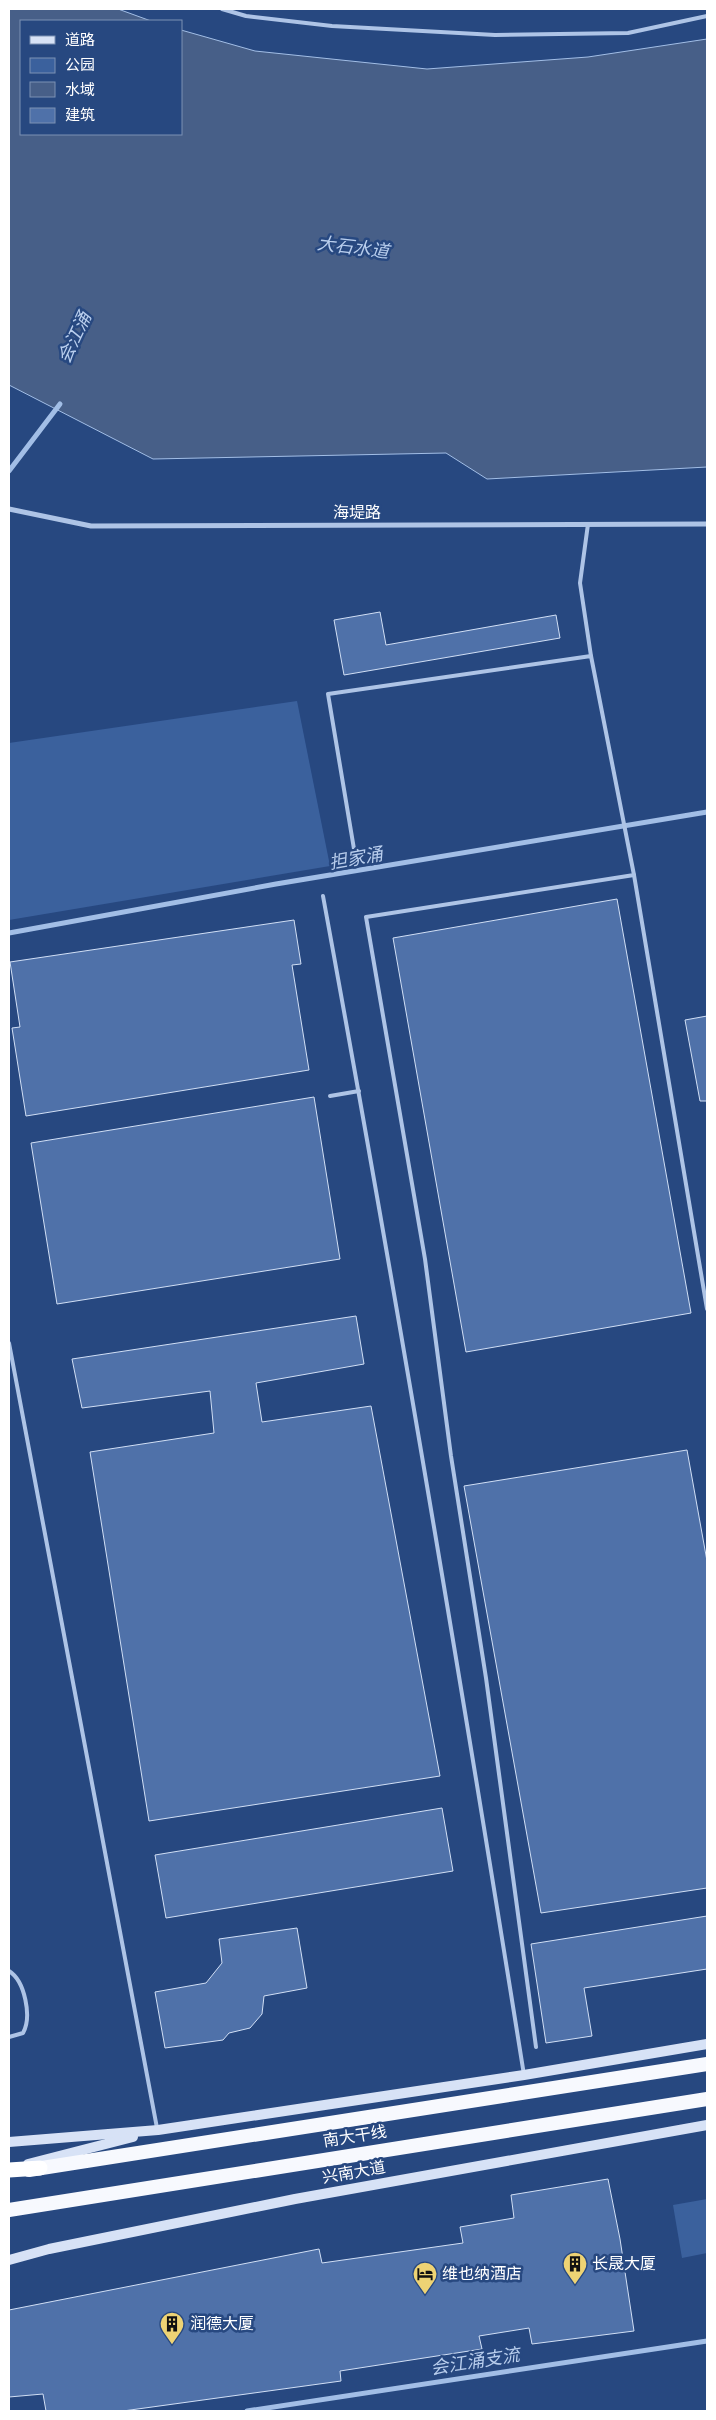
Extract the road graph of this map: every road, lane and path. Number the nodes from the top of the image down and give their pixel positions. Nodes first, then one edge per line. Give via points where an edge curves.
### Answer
1 (222, 9) edge
2 (707, 16) edge
3 (9, 509) edge
4 (588, 524) junction
5 (707, 524) edge
6 (591, 656) junction
7 (354, 849) dead end
8 (634, 875) junction
9 (323, 896) dead end
10 (359, 1091) junction
11 (330, 1096) dead end
12 (707, 1309) edge
13 (9, 1342) edge
14 (9, 1971) edge
15 (9, 2036) edge
16 (707, 2044) edge
17 (536, 2047) dead end
18 (707, 2064) edge
19 (524, 2075) junction
20 (707, 2099) edge
21 (707, 2125) edge
22 (158, 2130) junction
23 (9, 2142) edge
24 (40, 2168) joint
25 (9, 2170) edge
26 (9, 2210) edge
27 (9, 2260) edge

1 - 2 lane via 246,16 332,26 494,35 628,32
3 - 4 street, 海堤路 via 91,526
4 - 5 street, 海堤路
4 - 6 lane via 580,583
6 - 7 lane via 328,694
6 - 8 lane
8 - 12 lane
8 - 17 lane via 366,917 425,1259
9 - 10 lane
10 - 11 lane
10 - 19 lane
13 - 22 lane
14 - 15 lane via 16,1975 22,1987 28,2024 23,2033
16 - 19 main road
18 - 24 highway, 南大干线
19 - 22 main road
20 - 26 highway, 南大干线
21 - 27 main road, 兴南大道 via 305,2198 49,2249
22 - 23 main road
22 - 25 main road
24 - 25 highway

